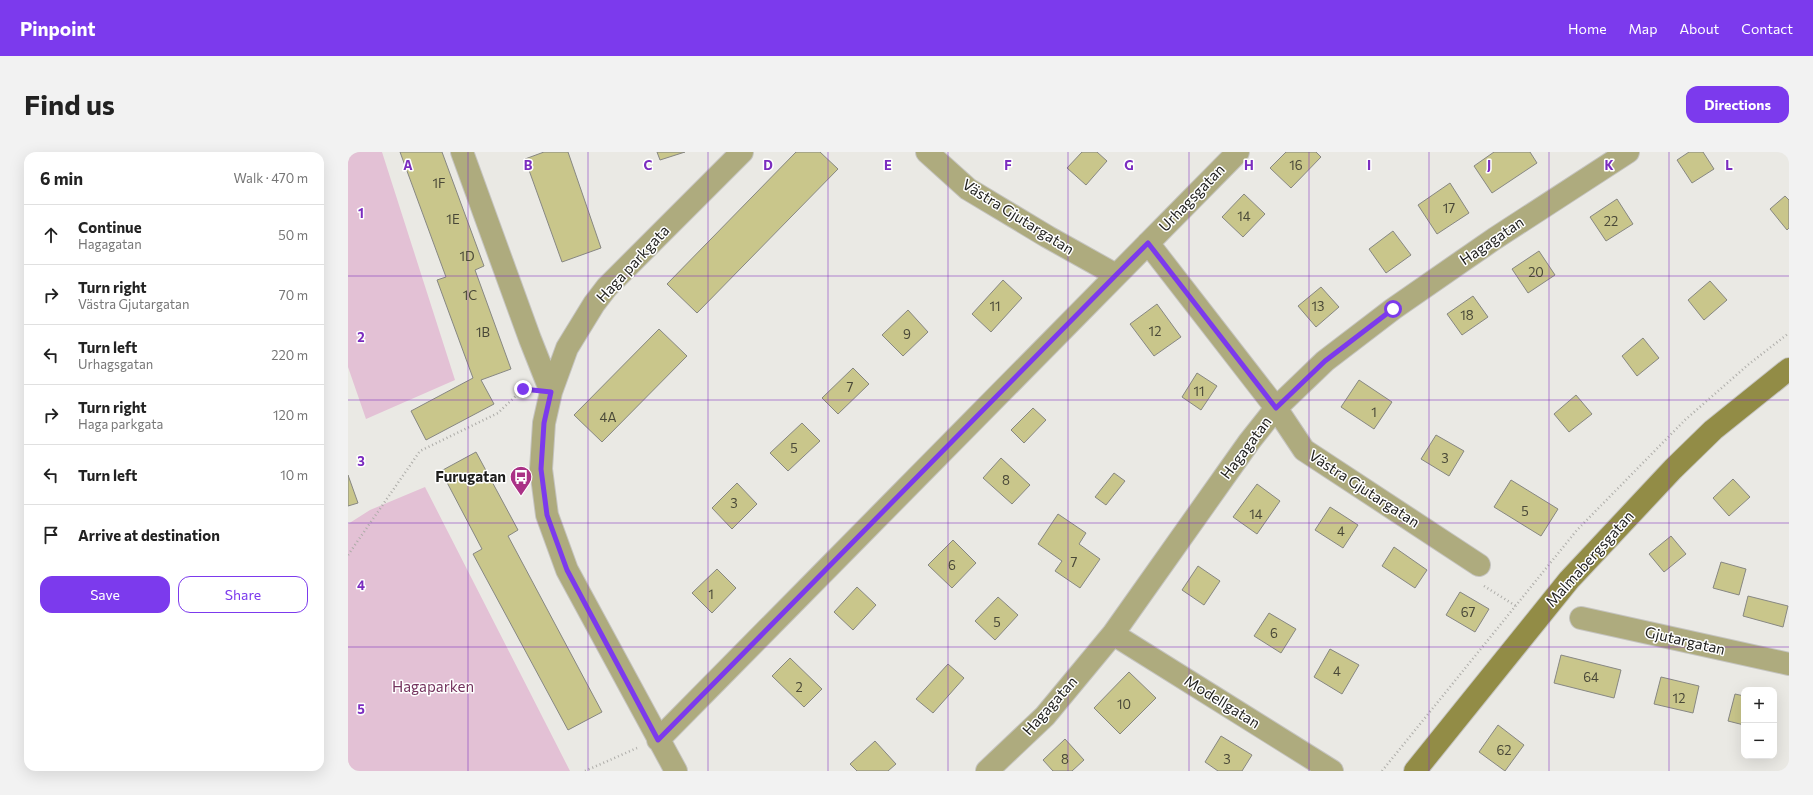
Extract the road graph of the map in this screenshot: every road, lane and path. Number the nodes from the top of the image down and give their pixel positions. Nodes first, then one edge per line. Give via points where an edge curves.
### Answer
1 (462, 152) edge
2 (742, 152) edge
3 (927, 152) edge
4 (1238, 152) edge
5 (1628, 152) edge
6 (1148, 243) junction
7 (1116, 275) junction
8 (1789, 369) edge
9 (551, 392) junction
10 (1276, 408) junction
11 (348, 555) edge
12 (1480, 565) joint
13 (1516, 606) dead end
14 (1581, 618) dead end
15 (1113, 634) junction
16 (1789, 664) edge
17 (658, 740) junction
18 (585, 771) edge
19 (676, 771) edge
20 (987, 771) edge
21 (1332, 771) edge
22 (1415, 771) edge

1 - 9 street
2 - 9 street, Haga parkgata via 607,287 567,348
3 - 7 street, Västra Gjutargatan via 968,189
4 - 6 street, Urhagsgatan
5 - 10 street, Hagagatan via 1494,239 1393,309 1325,361
6 - 7 street, Urhagsgatan
6 - 10 street, Västra Gjutargatan
7 - 17 street, Urhagsgatan
8 - 22 main road, Malmabergsgatan via 1713,430 1673,468 1569,580
9 - 11 path via 523,389 498,413 420,451
9 - 17 street, Haga parkgata via 544,423 541,469 547,515 567,570
10 - 12 street, Västra Gjutargatan via 1304,450
10 - 15 street, Hagagatan via 1249,442
12 - 13 path via 1471,577
14 - 16 street, Gjutargatan
15 - 20 street, Hagagatan via 1045,716
15 - 21 street, Modellgatan
17 - 18 path
17 - 19 street, Haga parkgata

